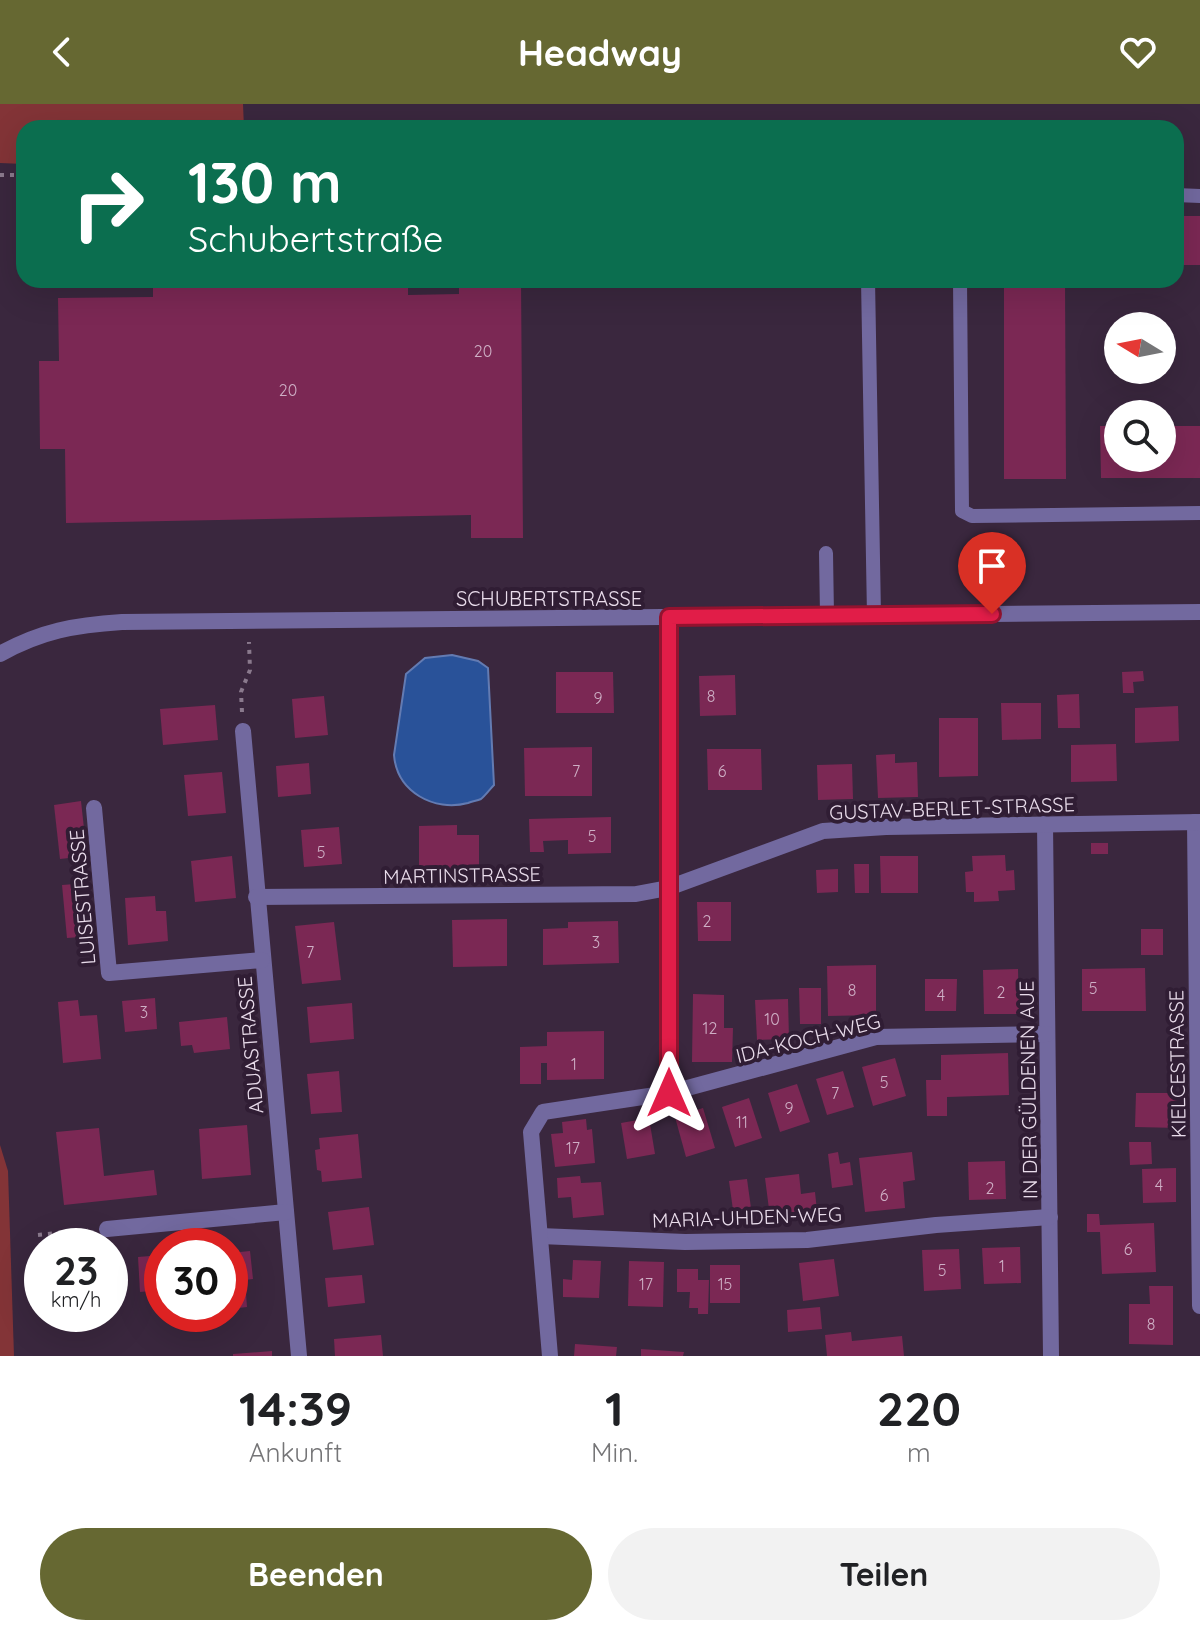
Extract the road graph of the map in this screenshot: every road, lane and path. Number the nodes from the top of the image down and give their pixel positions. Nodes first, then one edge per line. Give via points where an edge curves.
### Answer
1 (868, 288) edge
2 (960, 288) edge
3 (1200, 513) edge
4 (826, 553) dead end
5 (1200, 612) edge
6 (827, 615) junction
7 (874, 615) junction
8 (669, 617) junction
9 (249, 620) junction
10 (0, 654) edge
11 (243, 731) joint
12 (94, 808) dead end
13 (1197, 822) edge
14 (1045, 824) junction
15 (668, 888) junction
16 (256, 897) junction
17 (262, 960) junction
18 (1047, 1034) junction
19 (669, 1093) junction
20 (286, 1212) junction
21 (1050, 1217) junction
22 (118, 1228) edge
23 (540, 1236) junction
24 (1200, 1306) edge
25 (299, 1356) edge
26 (550, 1356) edge
27 (1051, 1356) edge

1 - 7 lane
2 - 3 lane via 962,511 972,516
4 - 6 lane
5 - 7 street, SCHUBERTSTRASSE
6 - 7 street, SCHUBERTSTRASSE
6 - 8 street, SCHUBERTSTRASSE
8 - 9 street, SCHUBERTSTRASSE
8 - 15 street
9 - 10 street, SCHUBERTSTRASSE via 79,624 46,632
9 - 11 path via 250,670 241,692
11 - 16 street, ADUASTRASSE
12 - 17 street, LUISESTRASSE via 109,973
13 - 14 street, GUSTAV-BERLET-STRASSE
13 - 24 street, KIELCESTRASSE
14 - 15 street, GUSTAV-BERLET-STRASSE via 823,831
14 - 18 street, IN DER GÜLDENEN AUE
15 - 16 street, MARTINSTRASSE via 636,894
15 - 19 street
16 - 17 street, ADUASTRASSE
17 - 20 street, ADUASTRASSE
18 - 19 street, IDA-KOCH-WEG via 876,1037
18 - 21 street, IN DER GÜLDENEN AUE
19 - 23 street, IDA-KOCH-WEG via 543,1112 531,1132
20 - 22 street
20 - 25 street, ADUASTRASSE
21 - 23 street, MARIA-UHDEN-WEG via 807,1240
21 - 27 street, IN DER GÜLDENEN AUE
23 - 26 street, IDA-KOCH-WEG

